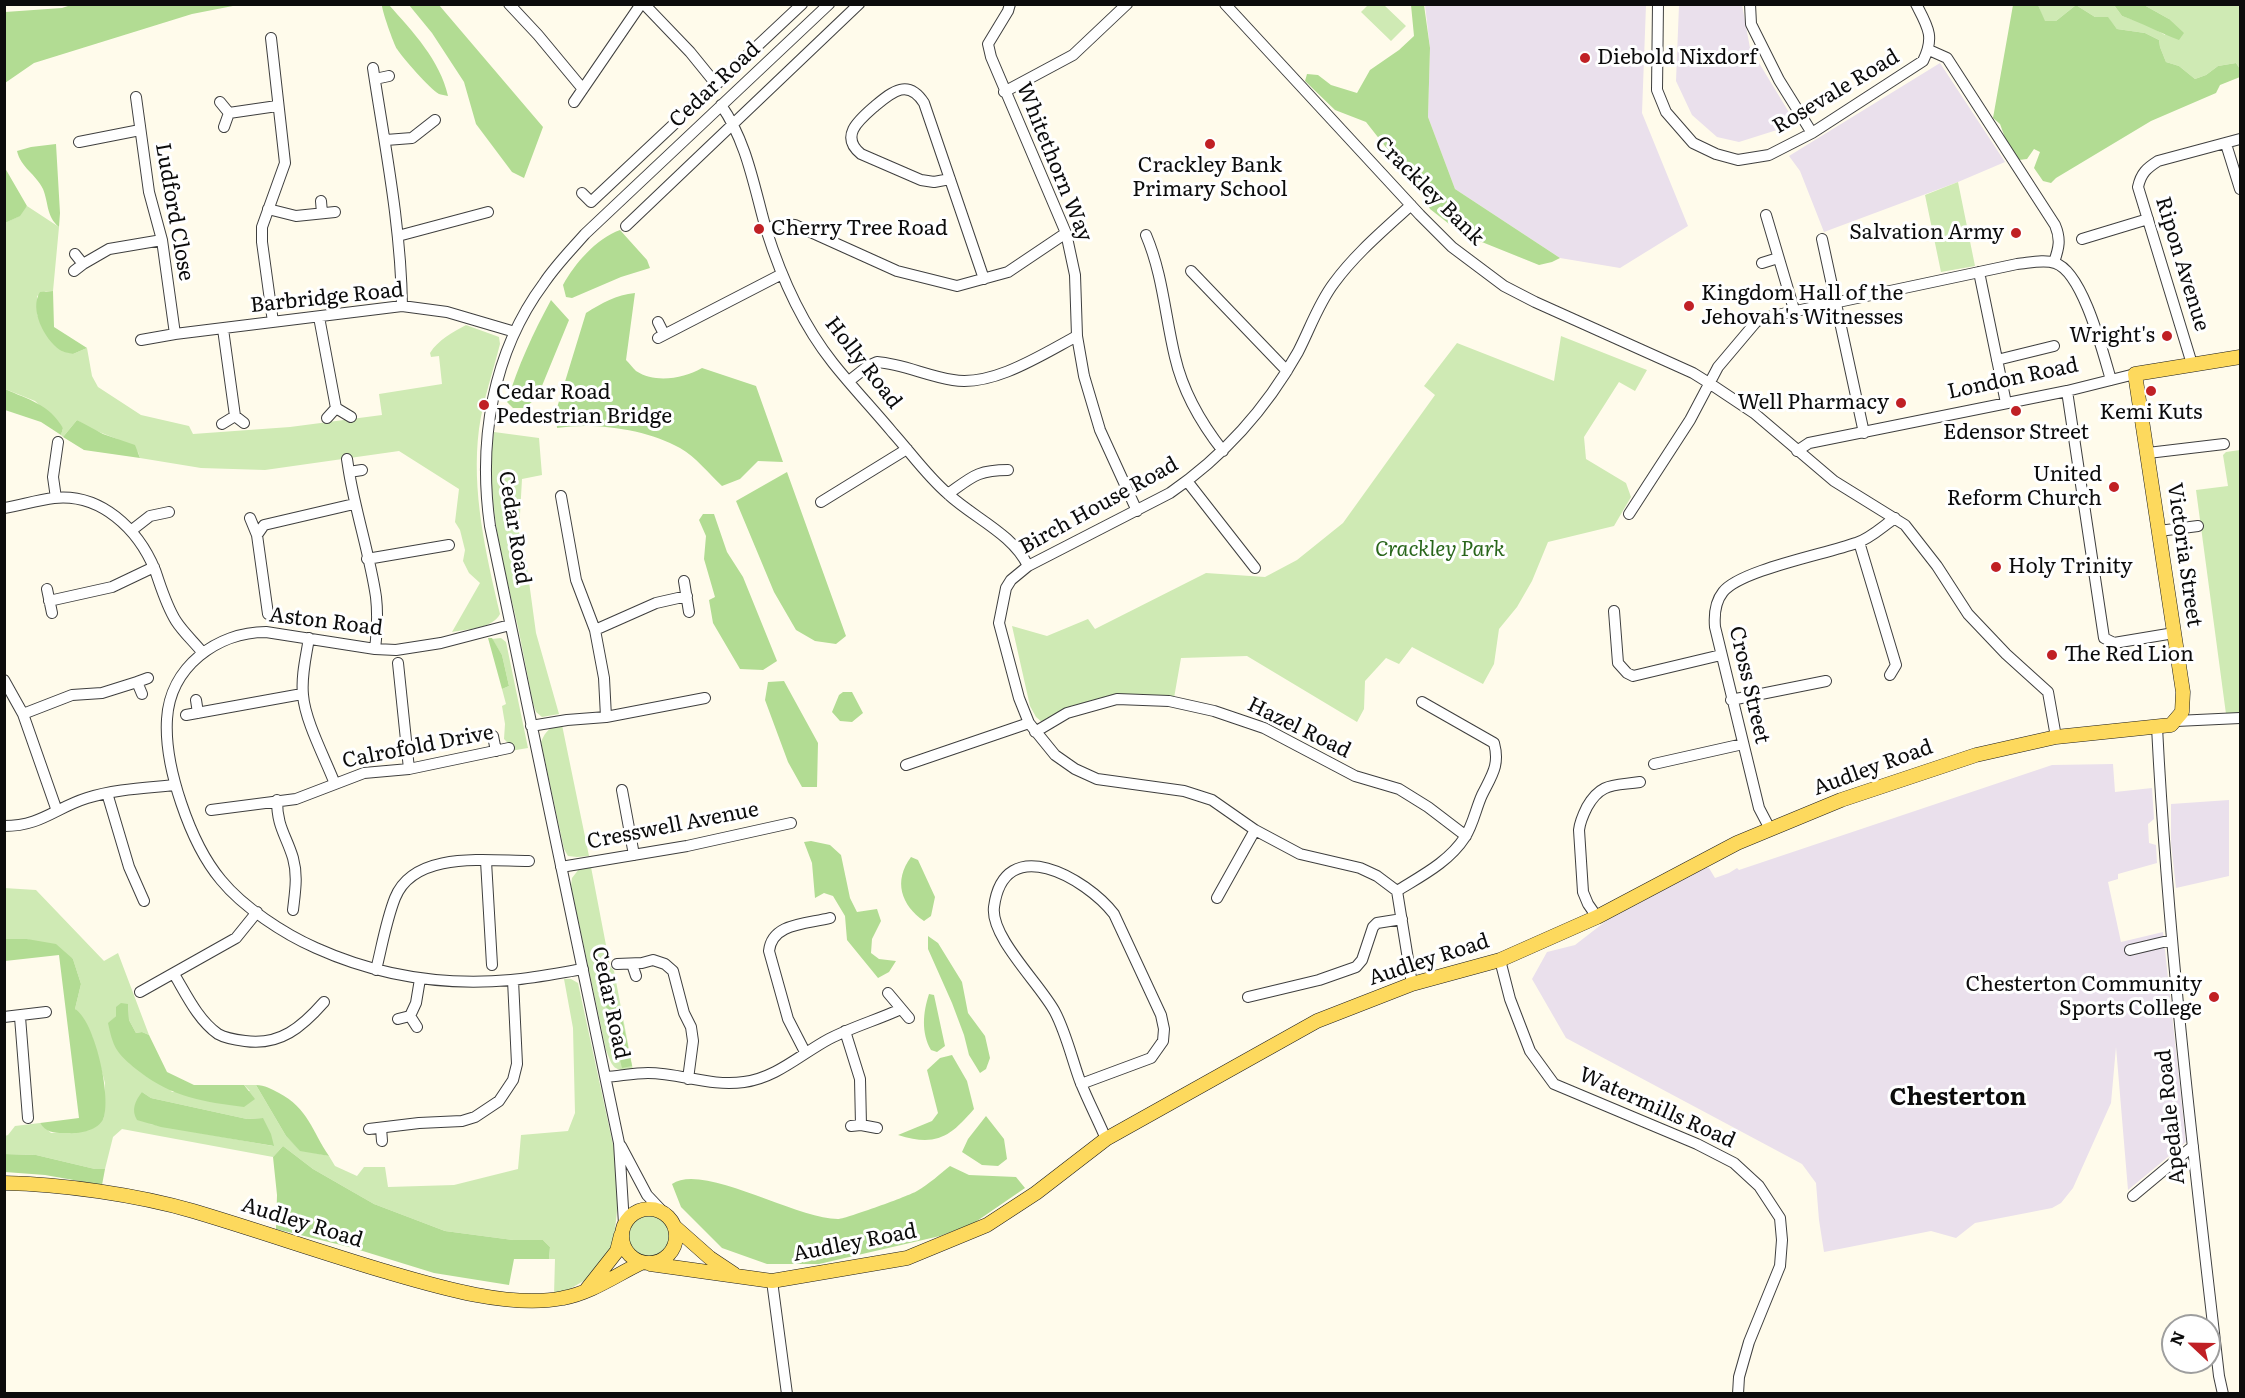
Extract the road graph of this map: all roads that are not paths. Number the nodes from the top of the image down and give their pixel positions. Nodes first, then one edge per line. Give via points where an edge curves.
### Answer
1 (509, 4) edge
2 (643, 4) edge
3 (802, 4) edge
4 (829, 4) edge
5 (859, 4) edge
6 (1010, 4) edge
7 (1127, 4) edge
8 (1225, 4) edge
9 (1658, 4) edge
10 (1750, 4) edge
11 (1916, 4) edge
12 (275, 43) dead end
13 (1929, 50) junction
14 (389, 76) dead end
15 (716, 84) junction
16 (582, 87) junction
17 (1005, 92) junction
18 (136, 97) dead end
19 (220, 102) dead end
20 (574, 102) dead end
21 (721, 105) junction
22 (277, 106) junction
23 (229, 113) junction
24 (435, 120) dead end
25 (733, 125) junction
26 (224, 127) dead end
27 (140, 130) junction
28 (1812, 133) junction
29 (386, 140) junction
30 (2241, 140) edge
31 (79, 142) dead end
32 (2226, 144) junction
33 (950, 179) junction
34 (2241, 189) edge
35 (582, 193) dead end
36 (321, 201) dead end
37 (1411, 205) junction
38 (268, 209) junction
39 (335, 212) dead end
40 (488, 212) dead end
41 (322, 213) junction
42 (1766, 215) dead end
43 (2148, 219) junction
44 (628, 220) dead end
45 (766, 229) junction
46 (1066, 233) junction
47 (1146, 235) dead end
48 (398, 236) junction
49 (1822, 239) dead end
50 (2082, 239) dead end
51 (162, 240) junction
52 (75, 254) dead end
53 (1778, 258) junction
54 (2054, 262) junction
55 (1762, 263) dead end
56 (1191, 271) dead end
57 (1979, 272) junction
58 (782, 274) junction
59 (984, 279) junction
60 (1836, 304) junction
61 (402, 306) junction
62 (1795, 313) junction
63 (319, 317) junction
64 (273, 322) junction
65 (658, 322) dead end
66 (223, 329) junction
67 (515, 332) junction
68 (176, 334) junction
69 (1077, 336) junction
70 (141, 340) dead end
71 (2054, 346) dead end
72 (2241, 357) edge
73 (1997, 360) junction
74 (2192, 364) junction
75 (1287, 371) junction
76 (2135, 374) junction
77 (2111, 380) junction
78 (849, 381) junction
79 (1709, 383) junction
80 (2067, 391) junction
81 (2007, 403) junction
82 (336, 408) junction
83 (351, 417) dead end
84 (327, 418) dead end
85 (222, 424) dead end
86 (1864, 433) junction
87 (58, 442) dead end
88 (2224, 444) dead end
89 (907, 448) junction
90 (1223, 451) junction
91 (1797, 451) junction
92 (2148, 453) junction
93 (347, 459) dead end
94 (362, 470) dead end
95 (1008, 470) dead end
96 (349, 472) junction
97 (1187, 481) junction
98 (948, 494) junction
99 (561, 496) dead end
100 (56, 498) junction
101 (822, 502) dead end
102 (354, 504) junction
103 (4, 508) edge
104 (1137, 511) junction
105 (169, 512) dead end
106 (1629, 514) dead end
107 (250, 518) dead end
108 (1894, 518) junction
109 (2198, 526) dead end
110 (132, 530) junction
111 (2159, 531) junction
112 (257, 536) junction
113 (1859, 542) junction
114 (449, 545) dead end
115 (367, 560) junction
116 (1028, 566) junction
117 (154, 567) junction
118 (1255, 567) dead end
119 (684, 581) dead end
120 (687, 596) junction
121 (1614, 611) dead end
122 (689, 612) dead end
123 (51, 613) dead end
124 (268, 614) dead end
125 (510, 625) junction
126 (595, 630) junction
127 (2174, 633) junction
128 (309, 638) junction
129 (375, 649) junction
130 (202, 652) junction
131 (1721, 655) junction
132 (398, 663) dead end
133 (1890, 675) dead end
134 (148, 678) dead end
135 (4, 680) edge
136 (1826, 681) dead end
137 (137, 682) junction
138 (142, 693) dead end
139 (302, 694) junction
140 (705, 698) dead end
141 (196, 700) dead end
142 (1731, 700) junction
143 (1422, 702) dead end
144 (23, 714) junction
145 (606, 717) junction
146 (2241, 718) edge
147 (2176, 722) junction
148 (531, 726) junction
149 (1032, 727) junction
150 (2157, 727) junction
151 (492, 736) dead end
152 (2056, 737) junction
153 (1743, 744) junction
154 (509, 748) dead end
155 (496, 751) junction
156 (1653, 764) dead end
157 (906, 765) dead end
158 (409, 769) junction
159 (1640, 782) dead end
160 (334, 784) junction
161 (175, 785) junction
162 (622, 790) dead end
163 (107, 793) junction
164 (277, 800) junction
165 (211, 810) dead end
166 (57, 811) junction
167 (792, 823) dead end
168 (4, 826) edge
169 (1770, 829) junction
170 (1255, 830) junction
171 (1466, 836) junction
172 (634, 855) junction
173 (486, 861) junction
174 (529, 861) dead end
175 (561, 867) junction
176 (1397, 891) junction
177 (1216, 898) dead end
178 (144, 901) dead end
179 (293, 910) dead end
180 (257, 912) junction
181 (1597, 917) junction
182 (830, 918) dead end
183 (1402, 919) junction
184 (2172, 940) junction
185 (2130, 950) dead end
186 (1500, 960) junction
187 (617, 964) dead end
188 (632, 964) junction
189 (492, 965) dead end
190 (583, 969) junction
191 (376, 970) junction
192 (174, 974) junction
193 (636, 976) dead end
194 (420, 979) junction
195 (513, 980) junction
196 (1412, 984) junction
197 (140, 992) dead end
198 (888, 993) dead end
199 (1248, 997) dead end
200 (324, 1002) dead end
201 (901, 1009) junction
202 (46, 1012) dead end
203 (410, 1016) junction
204 (4, 1017) edge
205 (20, 1017) junction
206 (909, 1018) dead end
207 (398, 1019) dead end
208 (417, 1027) dead end
209 (845, 1030) junction
210 (805, 1052) junction
211 (606, 1077) junction
212 (688, 1079) junction
213 (1081, 1084) junction
214 (28, 1118) dead end
215 (381, 1128) junction
216 (877, 1128) dead end
217 (369, 1129) dead end
218 (1106, 1139) junction
219 (382, 1141) dead end
220 (620, 1143) junction
221 (2193, 1146) junction
222 (4, 1183) edge
223 (2133, 1196) dead end
224 (664, 1213) junction
225 (623, 1227) junction
226 (675, 1227) junction
227 (645, 1263) junction
228 (738, 1277) junction
229 (772, 1281) junction
230 (585, 1291) junction
231 (787, 1394) edge
232 (1738, 1394) edge
233 (2223, 1394) edge

1 - 16 street
2 - 15 street
2 - 16 street
3 - 15 street
4 - 21 street, Cedar Road
5 - 25 street, Cedar Road
6 - 17 street, Whitethorn Way via 988,44
7 - 17 street via 1073,55
8 - 37 street, Crackley Bank
9 - 28 street, Rosevale Road via 1657,90 1666,112 1693,143 1738,160 1769,155
10 - 28 street via 1750,24
11 - 13 street via 1930,34
12 - 22 street
13 - 28 street, Rosevale Road via 1917,66
13 - 54 street via 1947,58 2055,225 2060,236
14 - 29 street via 374,73
15 - 35 street via 591,202
16 - 20 street
17 - 46 street, Whitethorn Way
18 - 27 street, Ludford Close
19 - 23 street
21 - 25 street, Holly Road
21 - 67 street, Cedar Road via 561,260
22 - 23 street
22 - 38 street via 285,163
23 - 26 street
24 - 29 street via 412,138
25 - 44 street, Cedar Road
25 - 45 street, Holly Road
27 - 31 street
27 - 51 street, Ludford Close via 149,192
29 - 48 street
30 - 32 street, Ripon Avenue
32 - 34 street
32 - 43 street, Ripon Avenue via 2158,161 2146,169 2138,187
33 - 33 street via 918,94 905,88 892,91 853,129 854,149 861,154 921,180
33 - 59 street
36 - 41 street
37 - 75 street, Birch House Road via 1370,241 1334,283
37 - 79 street, Crackley Bank via 1452,247 1504,286
38 - 41 street via 296,216
38 - 64 street via 262,242
39 - 41 street
40 - 48 street
42 - 53 street
43 - 50 street
43 - 74 street, Ripon Avenue
45 - 58 street, Holly Road
45 - 59 street via 780,224 795,225 897,272 957,286
46 - 59 street via 1008,272
46 - 69 street, Whitethorn Way via 1075,275
47 - 90 street via 1159,274 1184,386 1204,428
48 - 61 street
49 - 60 street
51 - 52 street via 109,249 79,268
51 - 68 street, Ludford Close
53 - 55 street
53 - 62 street
54 - 57 street
54 - 77 street via 2076,280
56 - 75 street
57 - 60 street
57 - 73 street
58 - 65 street via 661,336
58 - 78 street, Holly Road via 812,332
60 - 62 street
60 - 86 street
61 - 63 street, Barbridge Road
61 - 67 street, Barbridge Road via 447,312
62 - 79 street via 1756,322
63 - 64 street, Barbridge Road
63 - 82 street
64 - 66 street, Barbridge Road
66 - 68 street, Barbridge Road
66 - 85 street via 239,420
67 - 125 street, Cedar Road via 491,404 484,473 490,526
68 - 70 street, Barbridge Road
69 - 78 street via 1012,369 979,379 954,381 877,362
69 - 104 street, Whitethorn Way via 1100,430
71 - 73 street
72 - 74 main road, London Road
73 - 81 street
74 - 76 main road, London Road
75 - 90 street, Birch House Road via 1252,420
76 - 77 street, London Road
76 - 92 main road, Victoria Street
77 - 80 street, London Road
78 - 89 street, Holly Road
79 - 91 street, Crackley Bank
79 - 106 street via 1680,437
80 - 81 street, London Road
80 - 127 street via 2104,638 2114,644
81 - 86 street, London Road
82 - 83 street
82 - 84 street
86 - 91 street, London Road via 1809,443
87 - 100 street via 53,477
88 - 92 street
89 - 98 street, Holly Road
89 - 101 street
90 - 97 street, Birch House Road
91 - 108 street, Crackley Bank via 1834,481
92 - 111 main road, Victoria Street
93 - 96 street
94 - 96 street
95 - 98 street via 988,470
96 - 102 street
97 - 104 street, Birch House Road
97 - 118 street
98 - 116 street, Holly Road via 1008,540
99 - 126 street via 576,580
100 - 103 street
100 - 110 street via 86,501 110,512
102 - 112 street via 264,525
102 - 115 street
104 - 116 street, Birch House Road
105 - 110 street via 150,516
107 - 112 street
108 - 113 street, Cross Street
108 - 152 street, Crackley Bank via 1914,535 1968,614 2048,692
109 - 111 street
110 - 117 street
111 - 127 main road, Victoria Street
112 - 124 street
113 - 131 street, Cross Street via 1745,576 1728,587 1719,598 1714,617
113 - 133 street via 1896,665
114 - 115 street
115 - 129 street via 376,597
116 - 149 street, Birch House Road via 1006,588 999,623 1019,698
117 - 123 street via 112,586 48,595
117 - 130 street via 176,620
119 - 120 street
120 - 122 street
120 - 126 street via 656,603
121 - 131 street via 1618,663 1627,674 1633,676
125 - 129 street, Aston Road via 433,645
125 - 148 street, Cedar Road
126 - 145 street
127 - 147 main road, Victoria Street via 2183,704
128 - 129 street, Aston Road
128 - 130 street, Aston Road via 250,632 227,638
128 - 139 street
130 - 161 street, Aston Road via 175,686 168,710
131 - 142 street, Cross Street
132 - 158 street
134 - 137 street
135 - 144 street
136 - 142 street
137 - 138 street
137 - 144 street via 102,693 72,695
139 - 141 street via 192,714
139 - 160 street
140 - 145 street
142 - 153 street, Cross Street
143 - 171 street via 1494,743 1496,766
144 - 166 street
145 - 148 street
146 - 147 street
147 - 150 main road
148 - 175 street, Cedar Road
149 - 157 street, Hazel Road
149 - 170 street, Birch House Road via 1055,755 1097,779 1184,791 1212,800
149 - 171 street, Hazel Road via 1116,699 1169,701 1214,711 1264,728 1355,776 1399,789
150 - 152 main road, Audley Road
150 - 184 street, Apedale Road
151 - 155 street
152 - 169 main road, Audley Road via 1938,767
153 - 156 street
153 - 169 street, Cross Street via 1759,808
154 - 155 street, Calrofold Drive
155 - 158 street, Calrofold Drive
158 - 160 street, Calrofold Drive via 364,773
159 - 181 street via 1599,790 1581,820 1583,892
160 - 164 street, Calrofold Drive via 296,799
161 - 163 street
161 - 180 street, Aston Road via 205,859 237,897
162 - 172 street
163 - 166 street
163 - 178 street via 129,867
164 - 165 street, Calrofold Drive
164 - 179 street via 277,818 293,857 297,880
166 - 168 street via 31,824
167 - 172 street, Cresswell Avenue
169 - 181 main road, Audley Road via 1711,855
170 - 176 street, Birch House Road via 1300,854 1360,868
170 - 177 street
171 - 176 street via 1440,864
172 - 175 street, Cresswell Avenue
173 - 174 street
173 - 189 street
173 - 191 street via 446,862 423,868 409,880 396,896
175 - 190 street, Cedar Road
176 - 183 street
180 - 191 street, Aston Road via 315,948
180 - 192 street via 236,938
181 - 186 main road, Audley Road
182 - 210 street via 781,930 770,942 769,951 788,1019
183 - 196 street
183 - 199 street via 1377,923 1362,960 1349,970
184 - 185 street
184 - 221 street, Apedale Road
186 - 196 main road, Audley Road
186 - 232 street, Watermills Road via 1530,1051 1554,1083 1734,1163 1760,1186 1780,1218 1780,1266 1749,1342
187 - 188 street
188 - 193 street
188 - 212 street via 653,960 673,971 693,1041
190 - 195 street, Aston Road
190 - 211 street, Cedar Road
191 - 194 street, Aston Road
192 - 197 street
192 - 200 street via 200,1015 219,1034 238,1040 258,1043 279,1039 304,1024
194 - 195 street, Aston Road
194 - 203 street
195 - 215 street via 517,1064 513,1080 499,1101 489,1110 462,1121
196 - 218 main road, Audley Road via 1317,1022
198 - 201 street
201 - 206 street
201 - 209 street
202 - 205 street
203 - 207 street
203 - 208 street
204 - 205 street
205 - 214 street
209 - 210 street
209 - 216 street via 860,1079 856,1125
210 - 212 street via 784,1068 744,1082
211 - 212 street via 648,1073
211 - 220 street, Cedar Road
213 - 213 street via 1055,1012 996,924 993,909 1003,881 1024,866 1038,866 1064,875 1105,902 1161,1015 1163,1041 1150,1058
213 - 218 street
215 - 217 street
215 - 219 street
218 - 229 main road, Audley Road via 998,1218 942,1245 907,1258
220 - 224 street via 647,1195
220 - 225 street
221 - 223 street
221 - 233 street, Apedale Road
222 - 230 main road, Audley Road via 114,1194 191,1211 472,1294 532,1301
224 - 225 main road via 640,1210
224 - 226 main road
225 - 227 main road via 625,1251
225 - 230 main road via 617,1251
226 - 227 main road via 676,1239 670,1254 661,1261
226 - 228 main road, Audley Road
227 - 228 main road, Audley Road
227 - 230 main road, Audley Road
228 - 229 main road, Audley Road
229 - 231 street

